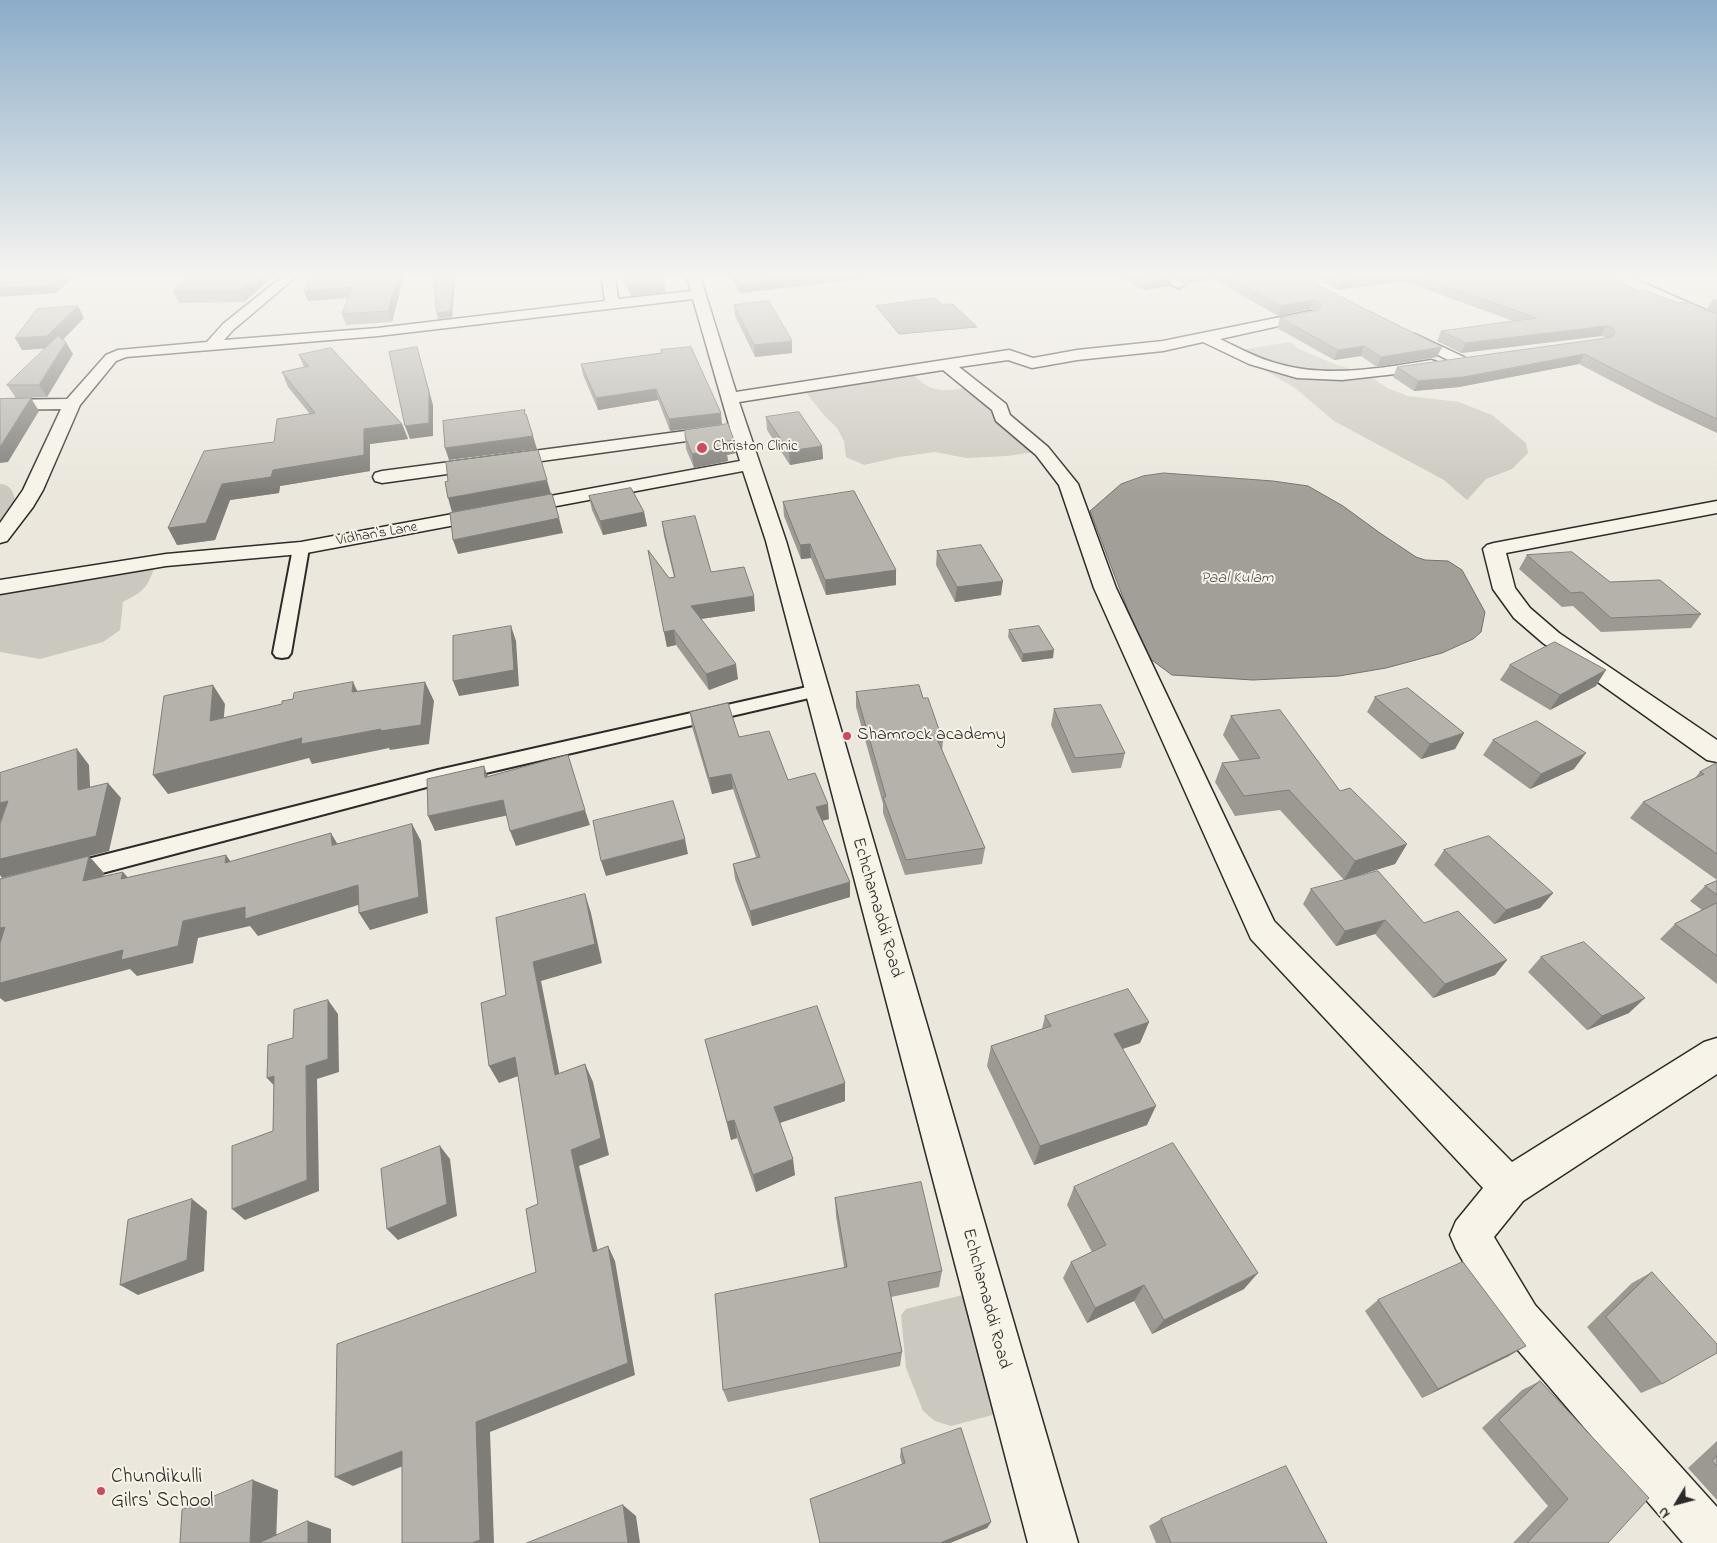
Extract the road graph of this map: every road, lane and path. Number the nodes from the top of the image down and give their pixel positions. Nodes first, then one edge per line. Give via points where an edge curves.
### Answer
1 (186, 348) edge
2 (715, 348) edge
3 (1144, 348) edge
4 (1228, 348) edge
5 (1435, 348) edge
6 (1478, 358) edge
7 (1459, 360) junction
8 (946, 365) junction
9 (731, 398) junction
10 (72, 404) junction
11 (0, 405) edge
12 (739, 429) junction
13 (752, 464) junction
14 (382, 477) dead end
15 (23, 507) junction
16 (1717, 507) edge
17 (0, 508) edge
18 (0, 537) edge
19 (301, 548) junction
20 (0, 587) edge
21 (282, 653) dead end
22 (816, 691) junction
23 (1717, 753) edge
24 (49, 878) edge
25 (1717, 1054) edge
26 (1509, 1187) junction
27 (1053, 1543) edge
28 (1716, 1543) edge

1 - 10 street via 123,353 111,358
2 - 9 street, Echchamaddi Road
3 - 8 street via 1032,363 1009,355
4 - 7 street via 1286,371 1329,376 1372,374
5 - 7 street
6 - 7 street
8 - 9 street
8 - 26 street via 1000,408 1002,416 1042,451 1068,484 1104,588 1262,930
9 - 12 street, Echchamaddi Road
10 - 11 street
10 - 15 street
12 - 13 street, Echchamaddi Road
12 - 14 street
13 - 19 street, Vidhan's Lane
13 - 22 street, Echchamaddi Road
15 - 17 street
15 - 18 street
16 - 23 street via 1494,549 1504,589 1522,613 1551,638
19 - 20 street, Vidhan's Lane via 166,560
19 - 21 lane
22 - 24 lane via 438,778
22 - 27 street, Echchamaddi Road
25 - 26 street
26 - 28 street via 1470,1236 1489,1271 1520,1320

